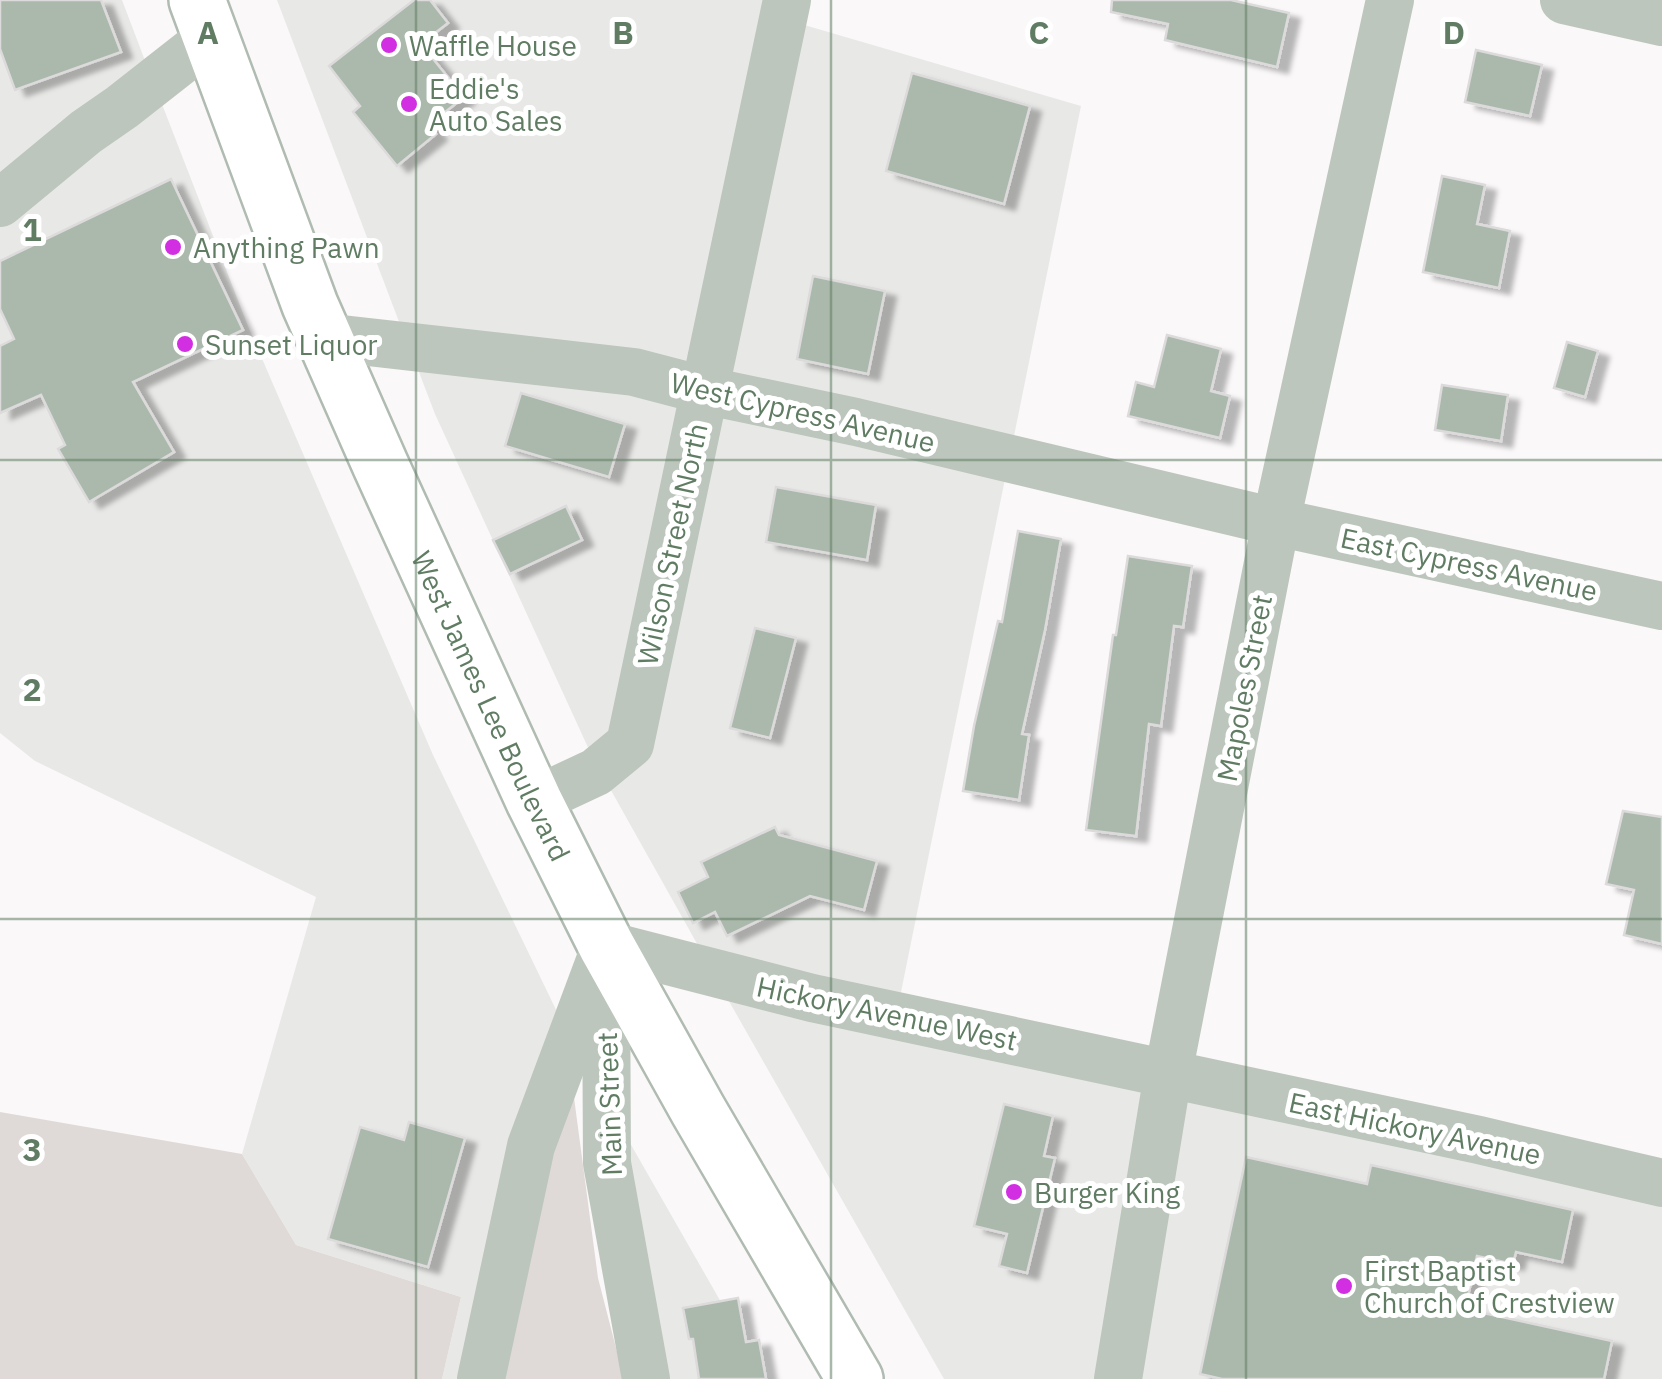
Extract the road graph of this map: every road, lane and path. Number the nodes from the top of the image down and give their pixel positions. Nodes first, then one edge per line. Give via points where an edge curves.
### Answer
1 (787, 0) edge
2 (1390, 0) edge
3 (1564, 0) edge
4 (203, 19) edge
5 (1662, 22) edge
6 (0, 203) edge
7 (324, 337) junction
8 (703, 390) junction
9 (1276, 522) junction
10 (1662, 606) edge
11 (534, 802) junction
12 (606, 945) junction
13 (1168, 1074) junction
14 (1662, 1183) edge
15 (481, 1379) edge
16 (646, 1379) edge
17 (855, 1379) edge
18 (1118, 1379) edge

1 - 8 street, Wilson Street North
2 - 9 street, Mapoles Street
3 - 5 street
4 - 6 street via 122,107
4 - 7 main road, West James Lee Boulevard
7 - 8 street, West Cypress Avenue via 634,372
7 - 11 main road, West James Lee Boulevard
8 - 9 street, West Cypress Avenue
8 - 11 street, Wilson Street North via 630,744 596,772
9 - 10 street, East Cypress Avenue
9 - 13 street, Mapoles Street
11 - 12 main road, West James Lee Boulevard
12 - 13 street, Hickory Avenue West via 812,998
12 - 15 street via 531,1146
12 - 16 street, Main Street via 607,1163
12 - 17 main road, West James Lee Boulevard
13 - 14 street, East Hickory Avenue
13 - 18 street, Mapoles Street

